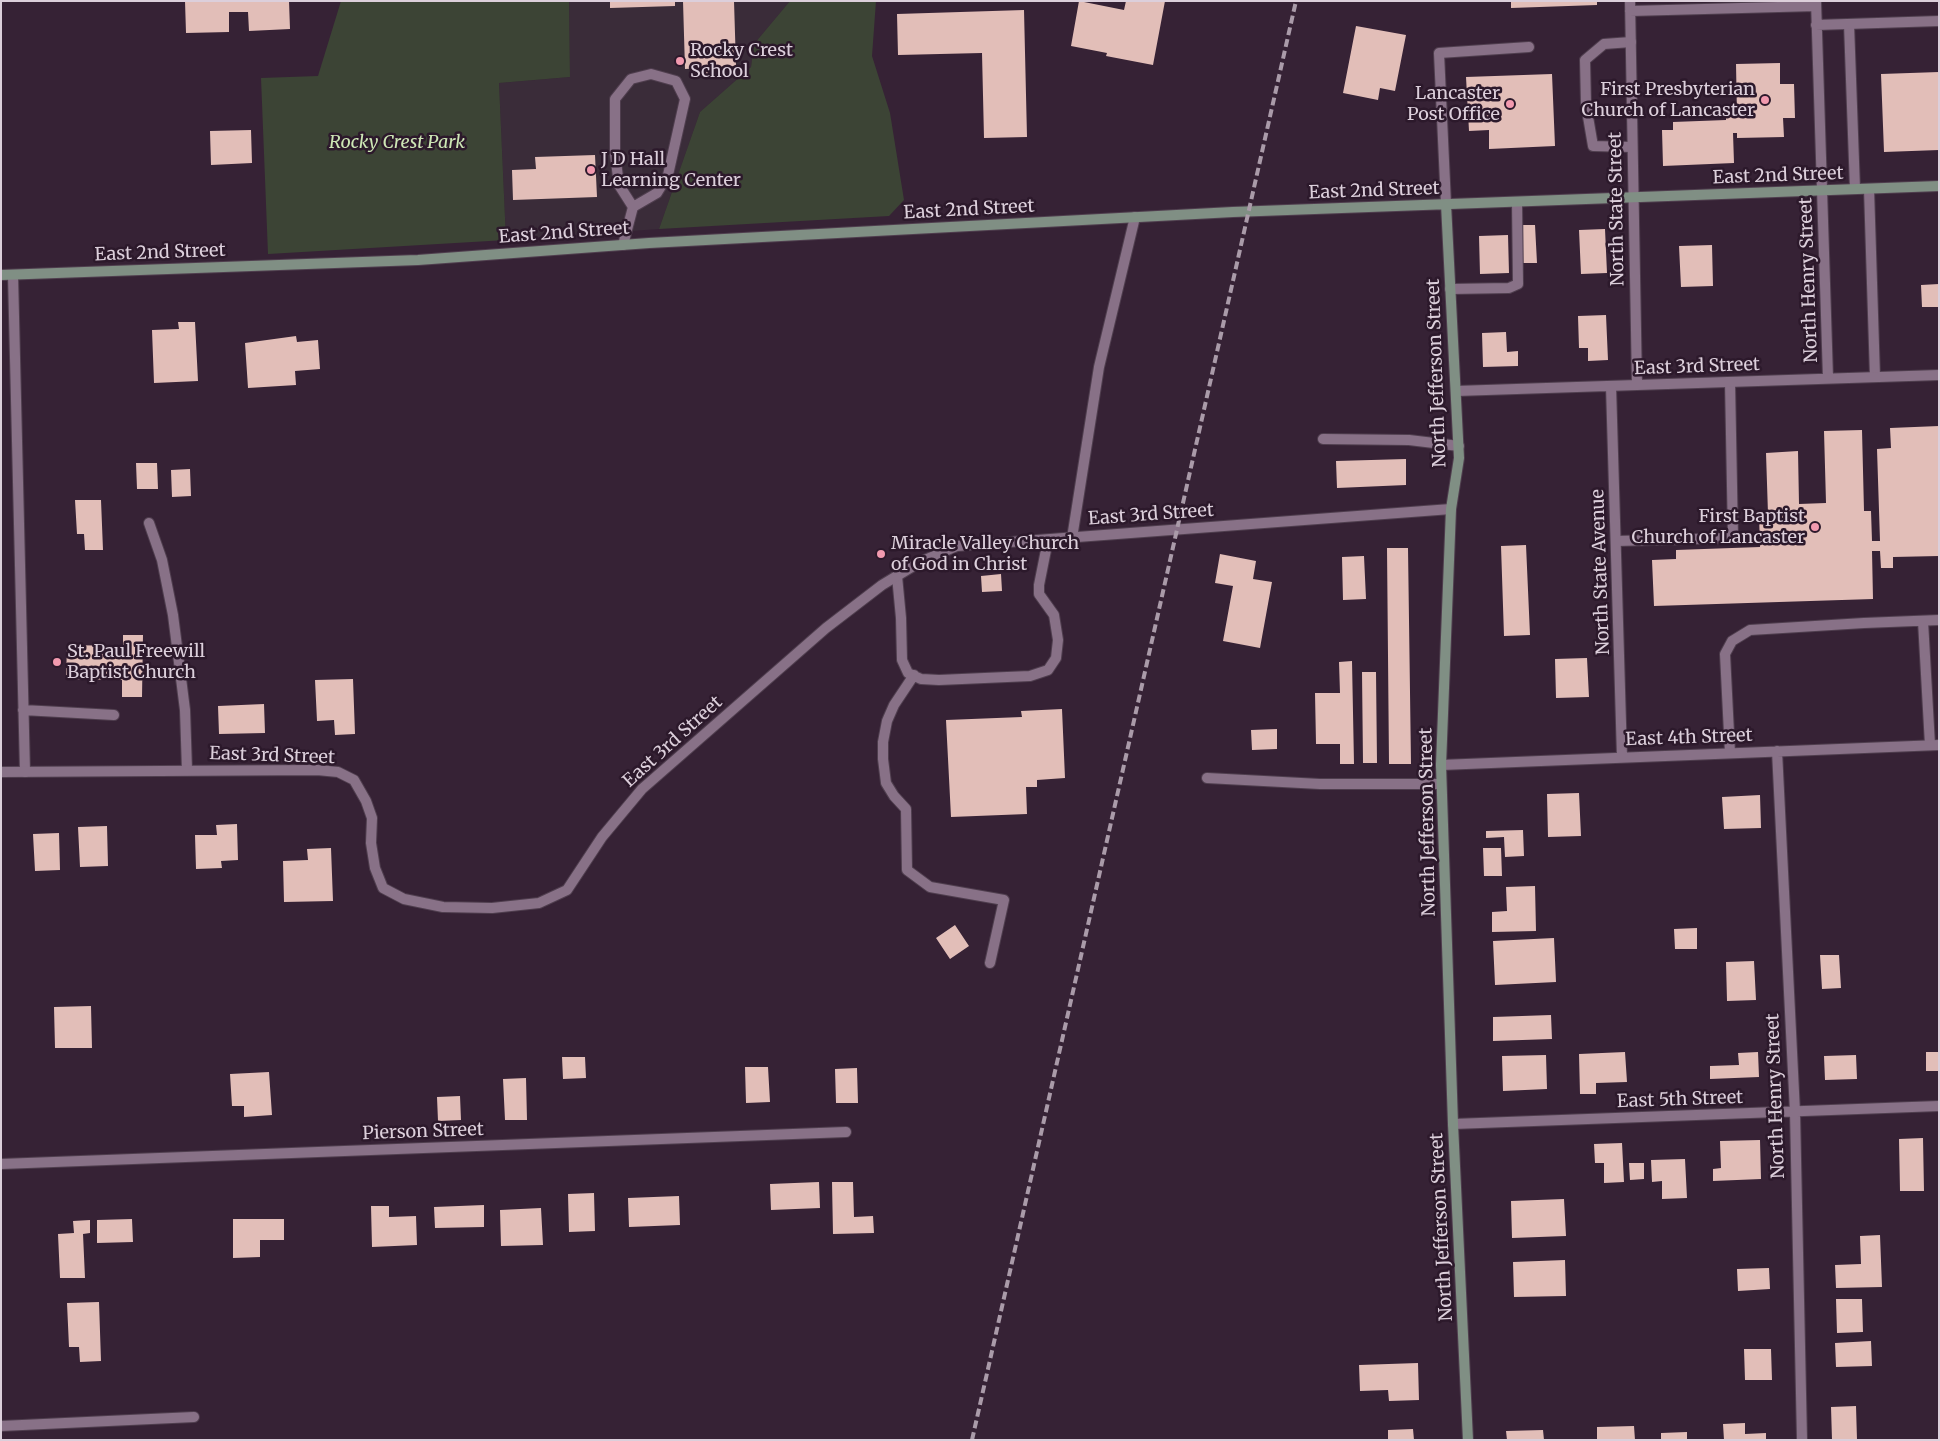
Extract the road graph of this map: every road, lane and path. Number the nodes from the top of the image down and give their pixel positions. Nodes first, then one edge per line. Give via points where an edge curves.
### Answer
1 (1816, 3) edge
2 (1630, 6) edge
3 (1939, 21) edge
4 (1850, 24) junction
5 (1816, 25) junction
6 (1630, 42) junction
7 (1529, 47) dead end
8 (1632, 147) junction
9 (1939, 186) edge
10 (1855, 189) junction
11 (1869, 189) junction
12 (1822, 190) junction
13 (1632, 197) junction
14 (1517, 202) junction
15 (1446, 204) junction
16 (632, 207) junction
17 (1135, 217) junction
18 (623, 245) junction
19 (1, 275) edge
20 (13, 275) junction
21 (1450, 289) junction
22 (1939, 375) edge
23 (1875, 377) junction
24 (1828, 378) junction
25 (1730, 382) junction
26 (1637, 385) junction
27 (1611, 386) junction
28 (1456, 391) junction
29 (1323, 439) dead end
30 (1459, 446) junction
31 (1451, 509) junction
32 (149, 523) dead end
33 (1072, 538) junction
34 (1048, 540) junction
35 (1616, 541) junction
36 (897, 576) junction
37 (1939, 620) edge
38 (1924, 621) junction
39 (914, 675) junction
40 (24, 710) junction
41 (114, 715) dead end
42 (1934, 745) edge
43 (1776, 751) junction
44 (1730, 753) junction
45 (1622, 757) junction
46 (1441, 765) junction
47 (187, 770) junction
48 (1, 772) edge
49 (25, 772) junction
50 (1207, 778) dead end
51 (1441, 784) junction
52 (990, 963) dead end
53 (1939, 1106) edge
54 (1794, 1112) junction
55 (1453, 1124) junction
56 (846, 1132) dead end
57 (1, 1164) edge
58 (194, 1417) dead end
59 (1, 1426) edge
60 (1468, 1440) edge
61 (1802, 1440) edge

1 - 2 street
1 - 5 street, North Henry Street
2 - 6 street, North State Street
3 - 4 street
4 - 5 street
4 - 10 street
5 - 12 street, North Henry Street
6 - 8 street, North State Street
6 - 8 street via 1604,44 1586,60 1586,106 1593,146
7 - 15 street via 1439,53
8 - 13 street, North State Street
9 - 11 street, East 2nd Street
10 - 11 street, East 2nd Street
10 - 12 street, East 2nd Street
11 - 23 street
12 - 13 street, East 2nd Street
12 - 24 street, North Henry Street
13 - 14 street, East 2nd Street
13 - 26 street, North State Street
14 - 15 street, East 2nd Street
14 - 21 street via 1518,284 1509,288
15 - 17 street, East 2nd Street
15 - 21 street, North Jefferson Street
16 - 16 street via 657,193 668,175 685,99 676,81 651,74 631,79 615,99 615,154 619,185
16 - 18 street
17 - 18 street, East 2nd Street
17 - 33 street via 1099,367
18 - 20 street, East 2nd Street via 418,260
19 - 20 street, East 2nd Street
20 - 40 street
21 - 28 street, North Jefferson Street
22 - 23 street, East 3rd Street
23 - 24 street, East 3rd Street
24 - 25 street, East 3rd Street
25 - 26 street, East 3rd Street
25 - 35 street via 1733,538
26 - 27 street, East 3rd Street
27 - 28 street, East 3rd Street
27 - 35 street, North State Avenue
28 - 30 street, North Jefferson Street
29 - 30 street via 1410,440
30 - 31 street, North Jefferson Street
31 - 33 street, East 3rd Street
31 - 46 street, North Jefferson Street
32 - 47 street via 162,560 173,615 185,710
33 - 34 street, East 3rd Street
34 - 36 street, East 3rd Street via 957,546
34 - 39 street via 1039,594 1054,615 1058,640 1056,658 1048,670 1030,676 939,680 921,679
35 - 45 street, North State Avenue
36 - 39 street via 902,660 908,673
36 - 47 street, East 3rd Street via 826,628 642,789 602,837 567,890 539,903 492,908 443,907 404,899 383,888 375,868 372,818 366,801 354,780 338,772
37 - 38 street
38 - 42 street
38 - 44 street via 1750,630 1732,641 1725,654
39 - 52 street via 894,704 882,742 886,783 906,809 906,870 930,887 1004,900
40 - 41 street
40 - 49 street
42 - 43 street, East 4th Street
43 - 44 street, East 4th Street
43 - 54 street, North Henry Street
44 - 45 street, East 4th Street
45 - 46 street, East 4th Street
46 - 51 street, North Jefferson Street
47 - 49 street, East 3rd Street
48 - 49 street, East 3rd Street
50 - 51 street via 1320,784
51 - 55 street, North Jefferson Street
53 - 54 street, East 5th Street
54 - 55 street, East 5th Street
54 - 61 street, North Henry Street
55 - 60 street, North Jefferson Street
56 - 57 street, Pierson Street
58 - 59 street

